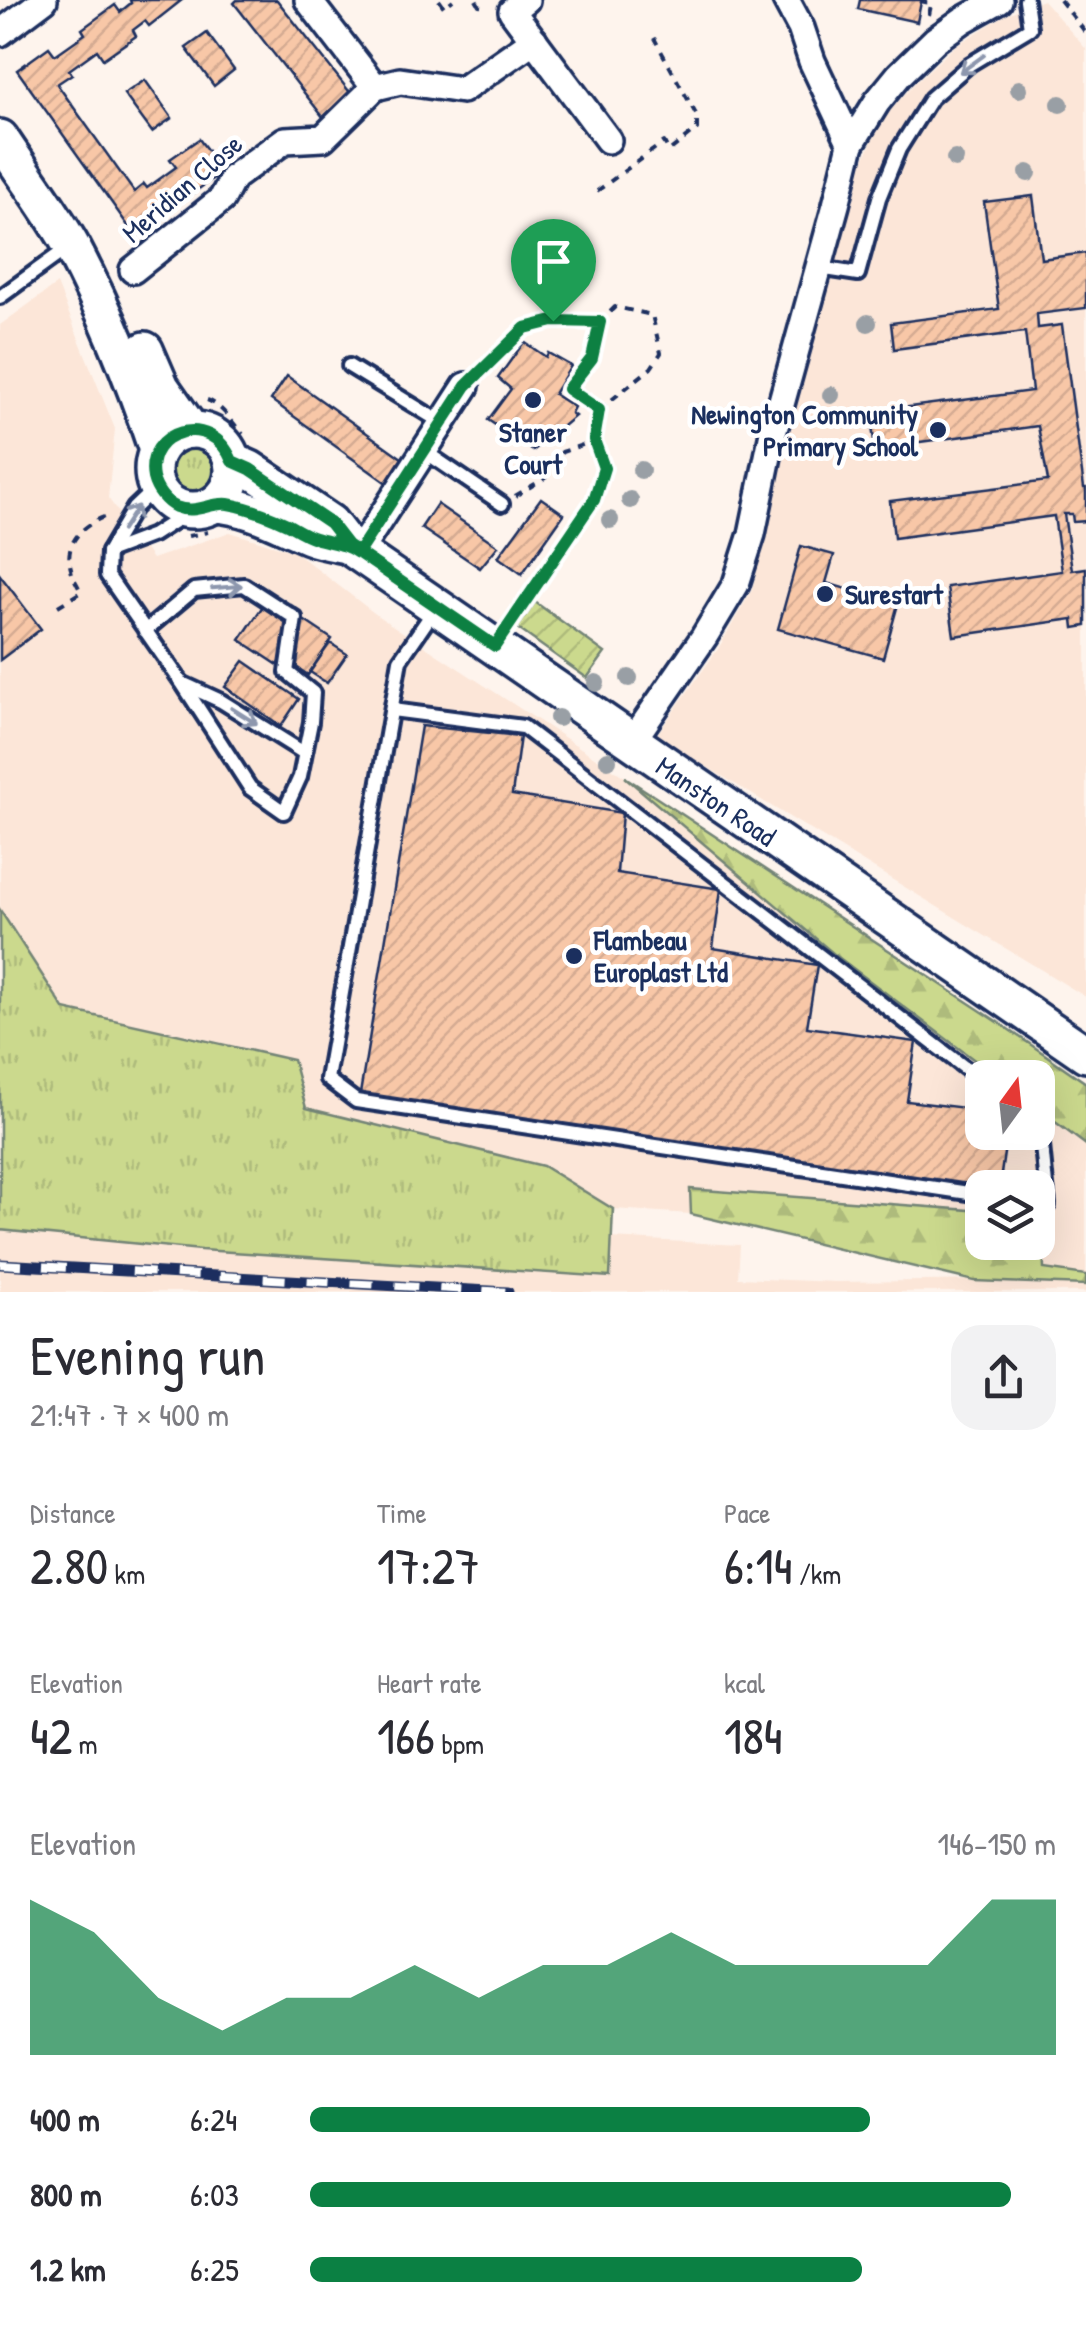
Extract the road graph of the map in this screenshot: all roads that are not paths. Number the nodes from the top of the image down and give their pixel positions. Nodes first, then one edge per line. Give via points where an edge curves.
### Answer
1 (44, 0) edge
2 (308, 0) edge
3 (526, 0) edge
4 (786, 0) edge
5 (996, 0) edge
6 (1026, 0) edge
7 (0, 32) edge
8 (534, 40) junction
9 (375, 86) junction
10 (0, 138) edge
11 (608, 140) dead end
12 (851, 144) junction
13 (71, 246) junction
14 (819, 268) junction
15 (133, 270) dead end
16 (0, 297) edge
17 (349, 366) dead end
18 (466, 386) road end
19 (197, 415) junction
20 (442, 422) junction
21 (158, 450) junction
22 (424, 451) junction
23 (242, 452) junction
24 (145, 498) junction
25 (502, 504) road end
26 (203, 507) junction
27 (352, 549) junction
28 (108, 552) junction
29 (436, 608) junction
30 (145, 631) junction
31 (182, 684) junction
32 (392, 710) junction
33 (631, 743) junction
34 (304, 754) junction
35 (1086, 1054) edge
36 (965, 1069) edge
37 (965, 1192) edge

1 - 7 street
2 - 9 street
3 - 8 street via 512,10
4 - 12 street
5 - 12 street via 935,40 898,75
6 -> 14 lane via 1030,28 970,64 931,98 899,149 858,274
8 - 9 street via 462,90 400,81
8 - 11 street
9 - 15 street, Meridian Close via 323,138 284,140 232,178 222,199
10 - 13 main road, Manston Road
12 - 14 street
13 - 16 lane
13 - 19 main road, Manston Road via 113,283 161,387
13 - 21 main road, Manston Road via 117,341
14 - 33 street via 736,584
17 - 20 lane
18 - 20 street
19 - 21 main road
19 - 23 main road, Manston Road via 205,432
20 - 22 street
21 - 24 main road, Manston Road
22 - 25 lane
22 - 27 street
23 - 26 main road via 224,496
23 - 27 main road, Manston Road via 250,469 330,523
24 - 26 main road, Manston Road
28 -> 24 lane
26 - 27 main road, Manston Road via 233,505
26 - 28 lane
27 - 29 main road, Manston Road
28 - 30 lane via 107,576
29 - 32 lane via 400,660
29 - 33 main road, Manston Road
30 - 31 lane
30 -> 34 lane via 194,590 244,584 295,618 287,672 313,693
31 -> 34 lane
31 - 34 lane via 250,788 284,812
32 - 36 lane via 523,727
32 - 37 lane via 328,1078 356,1101
33 - 35 main road, Manston Road

